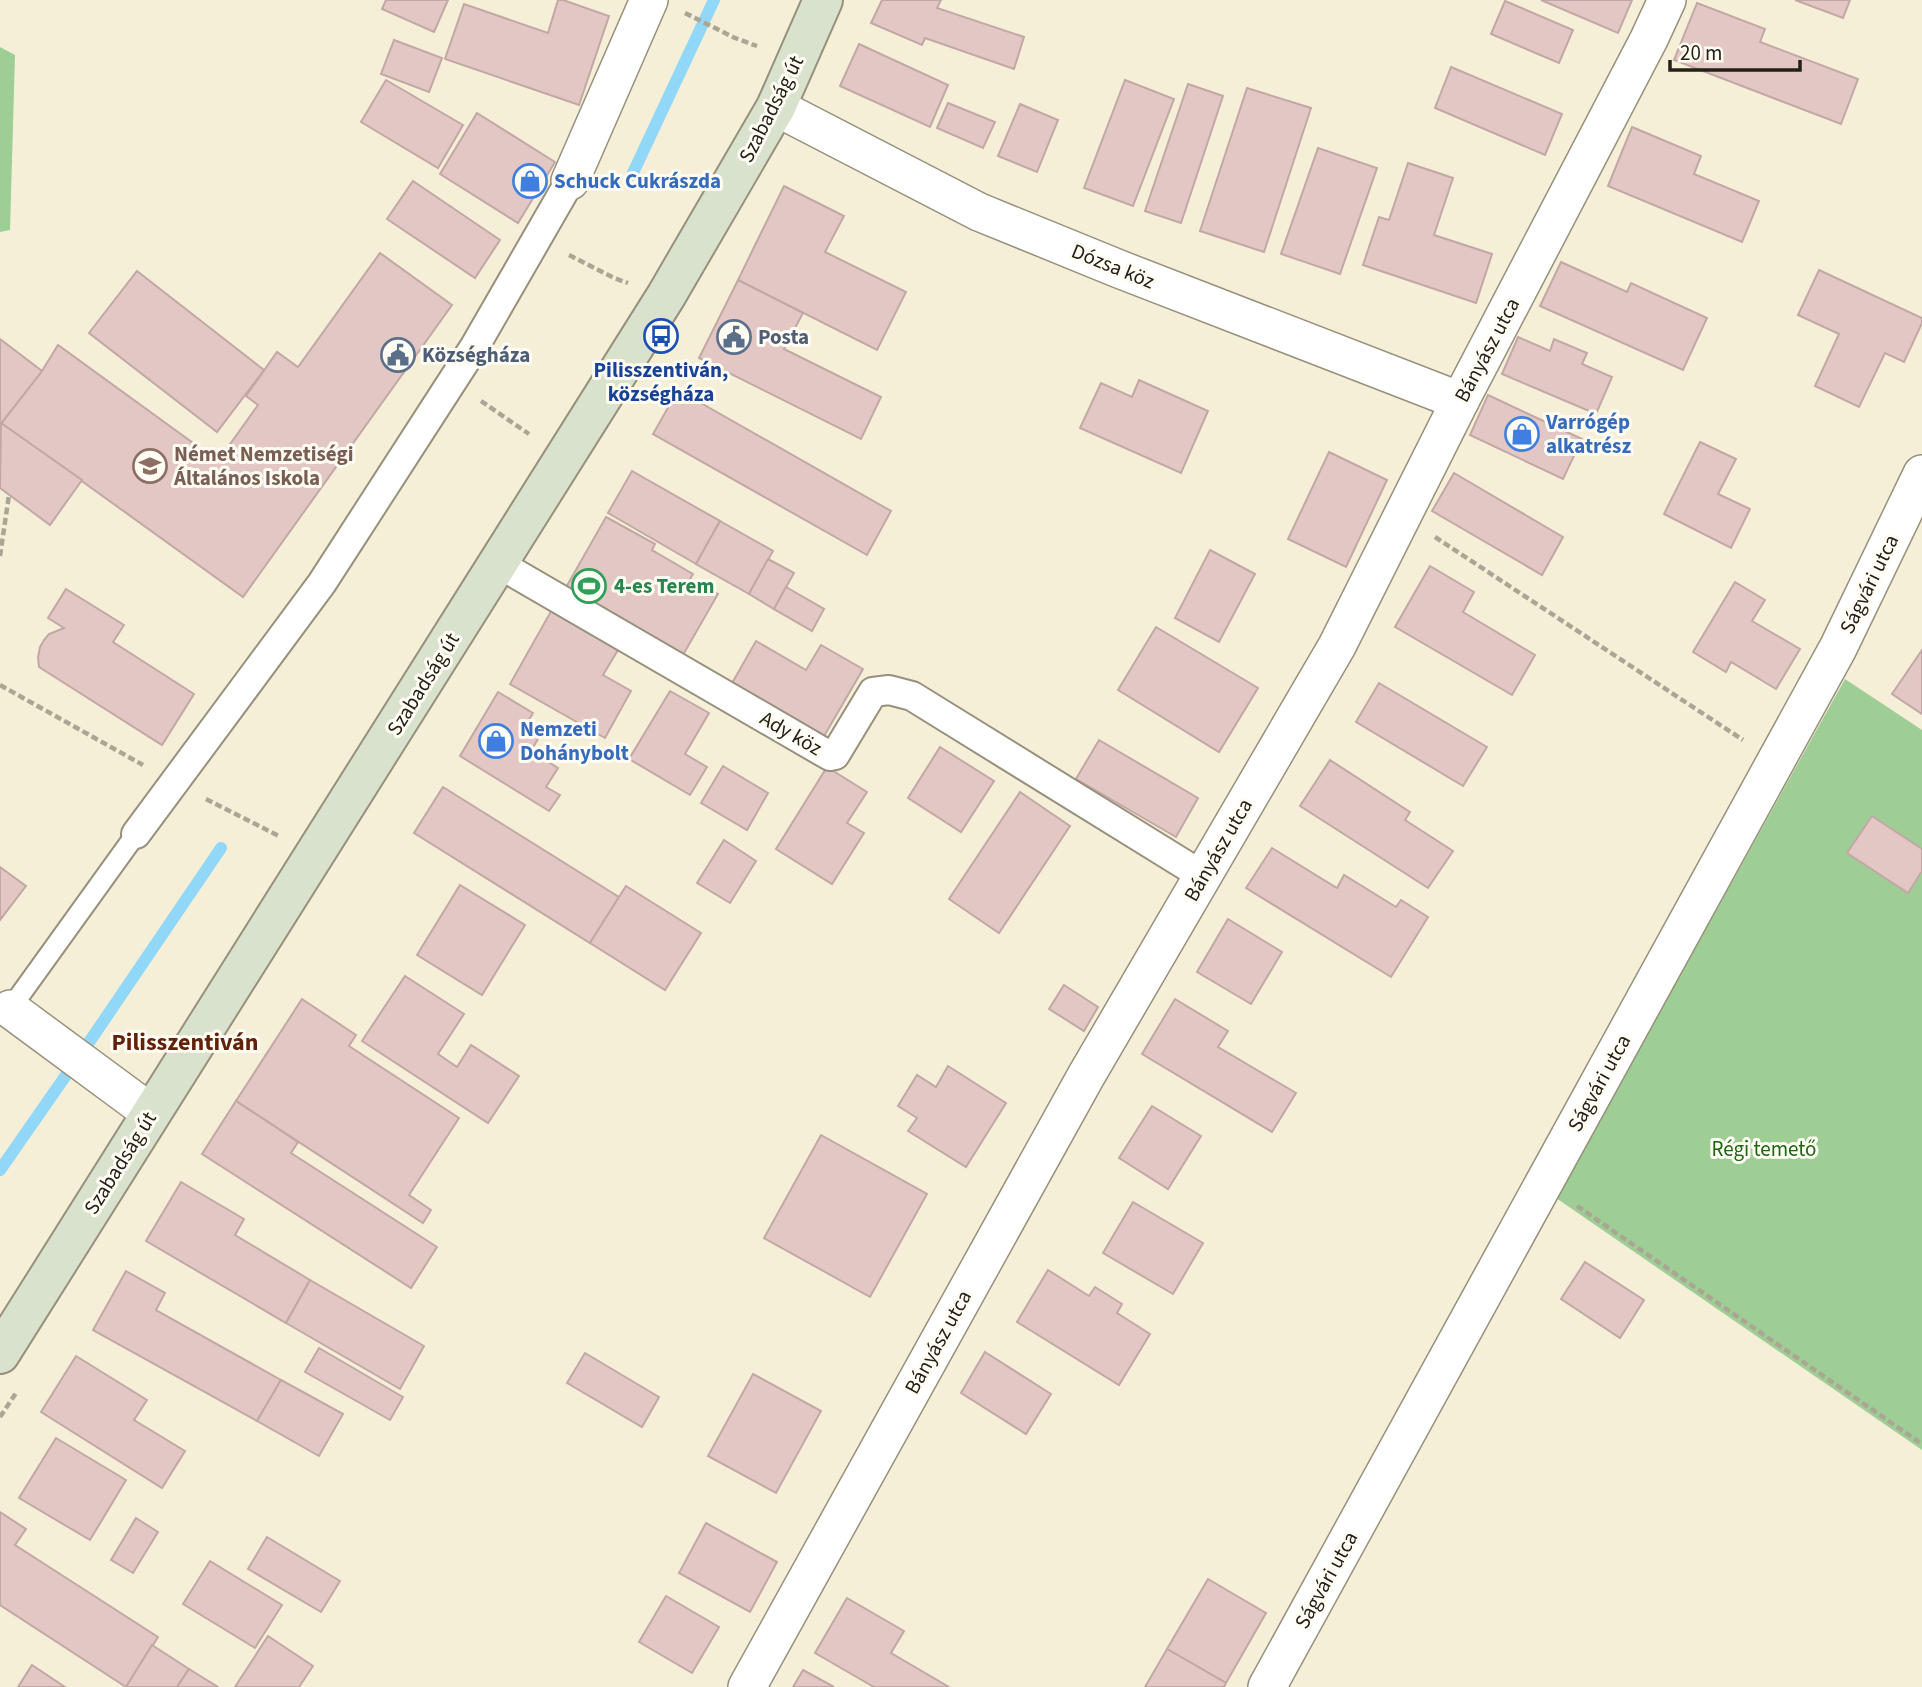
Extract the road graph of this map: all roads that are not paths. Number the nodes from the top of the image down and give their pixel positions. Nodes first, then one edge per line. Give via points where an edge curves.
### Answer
1 (649, 0) edge
2 (823, 0) edge
3 (1667, 0) edge
4 (776, 107) junction
5 (570, 181) joint
6 (1460, 401) junction
7 (1922, 474) edge
8 (499, 564) junction
9 (136, 834) joint
10 (1203, 876) junction
11 (3, 1011) edge
12 (151, 1113) junction
13 (0, 1354) edge
14 (747, 1687) edge
15 (1267, 1687) edge

1 - 5 street
2 - 4 main road, Szabadság út
3 - 6 street, Bányász utca
4 - 6 street, Dózsa köz via 979,212
4 - 8 main road, Szabadság út via 667,296
5 - 9 street via 475,346 322,583
6 - 10 street, Bányász utca via 1336,646
7 - 15 street, Ságvári utca via 1838,648
8 - 10 street, Ady köz via 830,756 835,755 873,692 912,695
8 - 12 main road, Szabadság út
9 - 11 lane
10 - 14 street, Bányász utca via 1086,1076
11 - 12 street via 51,1039
12 - 13 main road, Szabadság út

